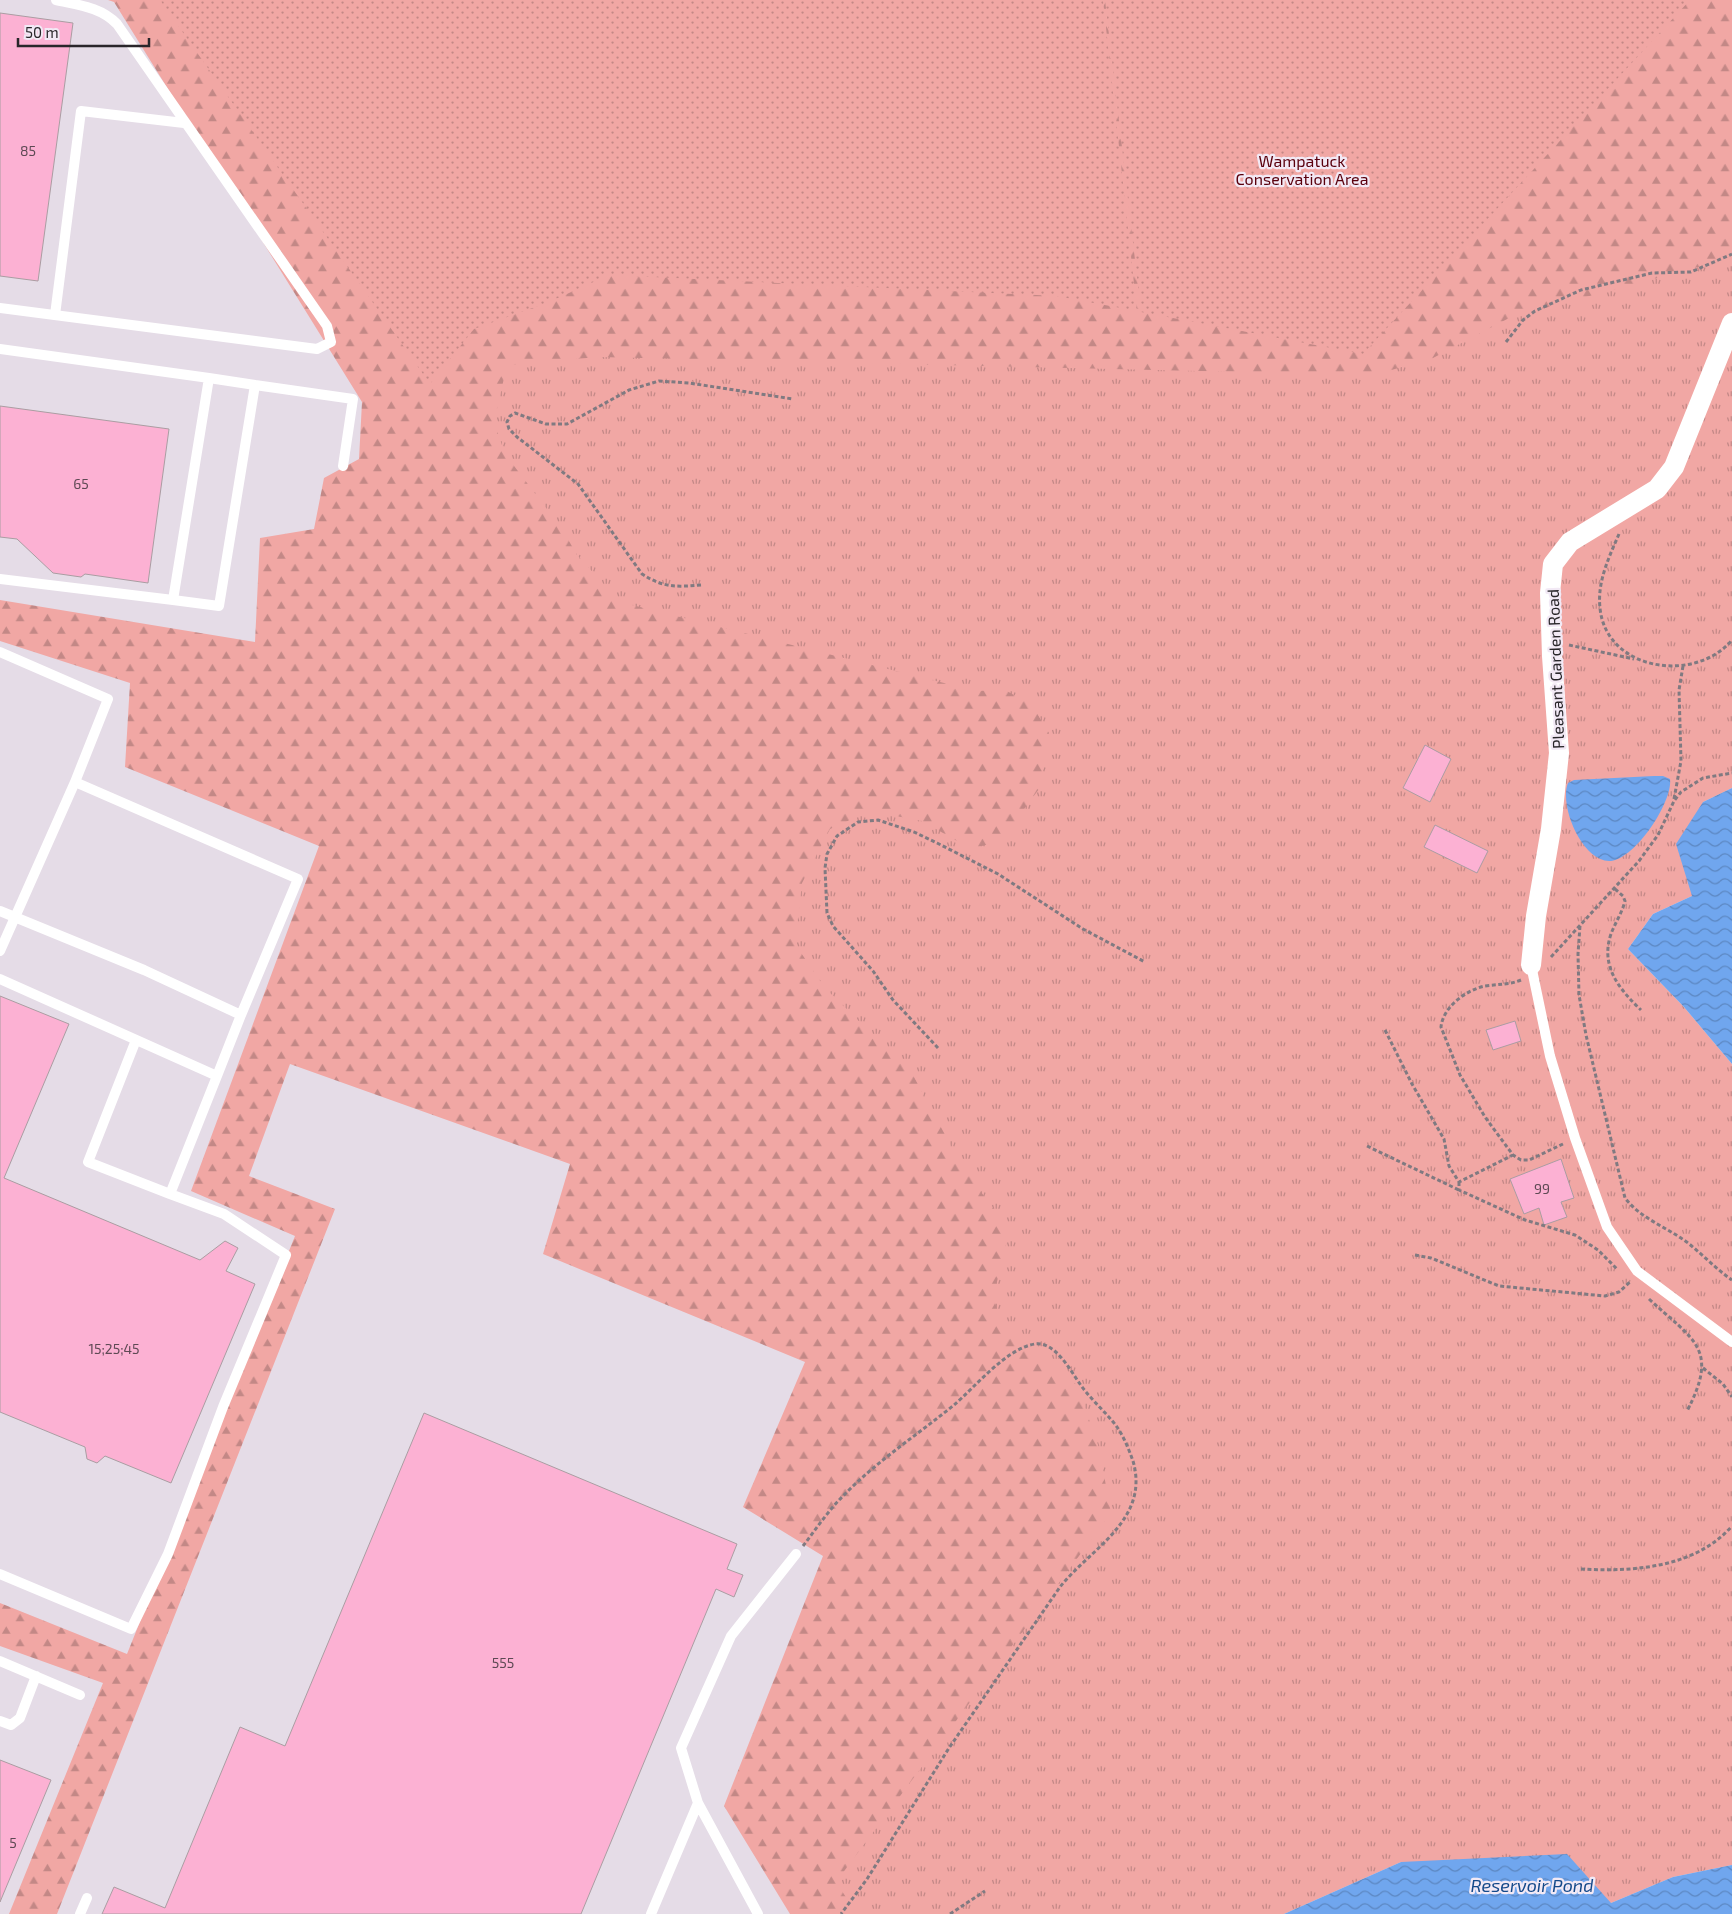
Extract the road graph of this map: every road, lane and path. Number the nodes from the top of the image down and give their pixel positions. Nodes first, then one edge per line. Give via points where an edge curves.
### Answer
1 (56, 0) edge
2 (184, 123) junction
3 (1732, 254) edge
4 (0, 308) edge
5 (55, 315) junction
6 (1732, 323) edge
7 (1506, 342) dead end
8 (0, 349) edge
9 (209, 378) junction
10 (256, 385) junction
11 (793, 399) dead end
12 (343, 466) dead end
13 (1620, 533) dead end
14 (0, 579) edge
15 (701, 585) dead end
16 (173, 600) junction
17 (1552, 640) junction
18 (1731, 644) edge
19 (0, 652) edge
20 (1637, 660) junction
21 (1683, 666) junction
22 (1732, 773) edge
23 (75, 782) junction
24 (1674, 801) junction
25 (1615, 889) junction
26 (0, 911) edge
27 (15, 918) junction
28 (1580, 926) junction
29 (0, 951) edge
30 (1145, 962) dead end
31 (1532, 971) junction
32 (0, 979) edge
33 (1641, 1010) dead end
34 (241, 1015) junction
35 (1385, 1030) dead end
36 (136, 1040) junction
37 (938, 1048) dead end
38 (217, 1076) junction
39 (1575, 1138) junction
40 (1367, 1146) dead end
41 (1513, 1155) junction
42 (1459, 1182) junction
43 (1459, 1190) junction
44 (170, 1194) junction
45 (1415, 1255) dead end
46 (1623, 1275) dead end
47 (1627, 1278) dead end
48 (1732, 1280) edge
49 (1631, 1282) junction
50 (1638, 1288) dead end
51 (1644, 1295) dead end
52 (1732, 1342) edge
53 (1703, 1368) junction
54 (1732, 1397) edge
55 (1687, 1411) dead end
56 (1732, 1526) edge
57 (796, 1554) joint
58 (1581, 1568) dead end
59 (0, 1574) edge
60 (0, 1661) edge
61 (36, 1676) junction
62 (80, 1695) dead end
63 (0, 1722) edge
64 (698, 1802) junction
65 (985, 1891) dead end
66 (87, 1898) dead end
67 (80, 1914) edge
68 (651, 1914) edge
69 (758, 1914) edge
70 (841, 1914) edge
71 (950, 1914) edge

1 - 2 lane via 109,16
2 - 5 lane via 82,111
2 - 5 lane via 327,326 331,342 318,350
3 - 7 path via 1691,272 1652,273 1580,290 1535,311 1523,320
4 - 5 lane
6 - 17 street, Pleasant Garden Road via 1674,467 1657,489 1570,542 1553,564 1550,593
8 - 9 lane
9 - 10 lane
9 - 16 lane
10 - 12 lane via 353,399
10 - 16 lane via 219,606
11 - 15 path via 659,381 629,390 567,424 546,424 515,413 507,422 517,437 578,484 642,574 656,583 673,587
13 - 20 path via 1600,587 1600,607 1614,640
14 - 16 lane
17 - 20 path
17 - 31 street, Pleasant Garden Road via 1559,753 1551,829 1536,916
18 - 21 path via 1704,660
19 - 23 lane via 108,699
20 - 21 path
21 - 24 path via 1679,690 1681,761
22 - 24 path via 1697,781
23 - 27 lane
23 - 34 lane via 298,879
24 - 25 path via 1658,835
25 - 28 path
25 - 33 path via 1624,896 1625,902 1608,946 1608,968
26 - 27 lane
27 - 29 lane
27 - 34 lane via 144,970
28 - 31 path
28 - 48 path via 1579,995 1625,1198 1638,1212 1687,1242 1710,1265
30 - 37 path via 1094,936 998,874 929,839 878,820 858,822 838,836 827,854 827,913 833,926 893,1000
31 - 39 lane via 1550,1056
31 - 41 path via 1508,985 1484,986 1470,992 1450,1007 1441,1027 1460,1076
32 - 36 lane
34 - 38 lane
35 - 42 path via 1444,1139 1449,1166
36 - 38 lane
36 - 44 lane via 88,1162
38 - 44 lane
39 - 41 path via 1529,1160
39 - 52 lane via 1607,1227 1637,1271
40 - 43 path
41 - 42 path
42 - 43 path
43 - 46 path via 1525,1220 1576,1235 1598,1250
44 - 59 lane via 224,1214 286,1255 223,1407 168,1554 131,1629
45 - 49 path via 1431,1258 1499,1286 1605,1296 1619,1292
47 - 49 path
49 - 50 path
51 - 53 path via 1696,1344 1703,1357
53 - 54 path via 1723,1384
53 - 55 path via 1700,1384
56 - 58 path via 1716,1542 1668,1564 1617,1570
57 - 64 lane via 731,1636 680,1748
57 - 70 path via 863,1476 954,1405 996,1366 1034,1344 1043,1344 1060,1356 1087,1394 1118,1428 1135,1468 1136,1495 1125,1520 1060,1587 949,1748 867,1879
60 - 61 lane
61 - 62 lane
61 - 63 lane via 20,1718 11,1725
64 - 68 lane
64 - 69 lane
65 - 71 path
66 - 67 lane

